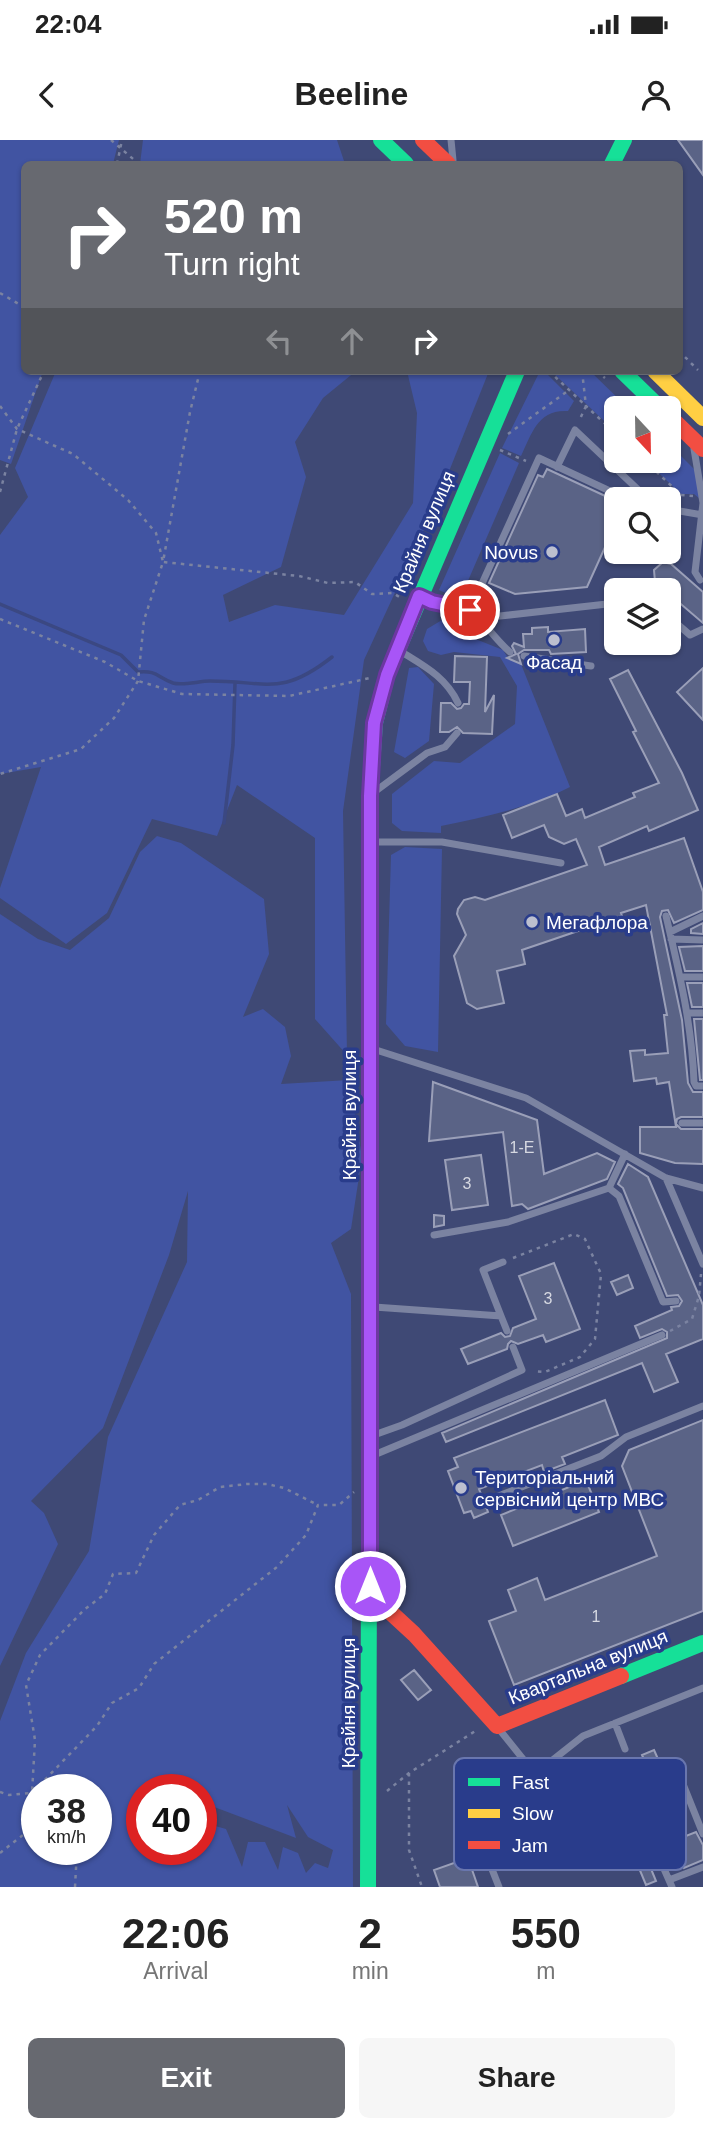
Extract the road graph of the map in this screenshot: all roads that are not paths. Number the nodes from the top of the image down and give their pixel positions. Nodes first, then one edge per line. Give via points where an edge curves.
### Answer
1 (381, 140) edge
2 (423, 140) edge
3 (451, 140) edge
4 (624, 140) edge
5 (403, 161) edge
6 (444, 161) edge
7 (453, 161) edge
8 (614, 161) edge
9 (515, 375) edge
10 (626, 375) edge
11 (660, 375) edge
12 (648, 396) edge
13 (703, 418) edge
14 (681, 428) edge
15 (697, 443) edge
16 (557, 467) junction
17 (635, 487) edge
18 (604, 489) edge
19 (681, 511) edge
20 (702, 515) edge
21 (700, 580) dead end
22 (419, 596) junction
23 (604, 604) edge
24 (470, 610) junction
25 (681, 627) edge
26 (703, 629) edge
27 (397, 649) junction
28 (510, 652) dead end
29 (524, 656) dead end
30 (592, 666) dead end
31 (458, 704) dead end
32 (457, 733) dead end
33 (370, 796) junction
34 (370, 842) junction
35 (561, 863) dead end
36 (666, 916) dead end
37 (703, 916) edge
38 (671, 935) junction
39 (703, 940) edge
40 (680, 977) junction
41 (703, 977) edge
42 (688, 1013) junction
43 (703, 1013) edge
44 (370, 1048) junction
45 (693, 1048) junction
46 (703, 1048) edge
47 (703, 1086) edge
48 (682, 1123) dead end
49 (703, 1123) edge
50 (625, 1154) junction
51 (666, 1178) junction
52 (609, 1188) junction
53 (703, 1188) edge
54 (435, 1235) dead end
55 (503, 1262) road end
56 (702, 1264) edge
57 (676, 1301) dead end
58 (370, 1307) junction
59 (500, 1316) junction
60 (507, 1331) dead end
61 (662, 1335) road end
62 (513, 1347) dead end
63 (703, 1405) edge
64 (370, 1437) junction
65 (370, 1457) junction
66 (493, 1498) dead end
67 (370, 1611) junction
68 (703, 1643) edge
69 (703, 1688) edge
70 (615, 1723) junction
71 (497, 1726) junction
72 (625, 1749) dead end
73 (522, 1758) edge
74 (555, 1758) edge
75 (686, 1792) edge
76 (703, 1834) edge
77 (703, 1867) edge
78 (492, 1870) edge
79 (671, 1884) edge
80 (368, 1887) edge
81 (499, 1887) edge

1 - 5 street
2 - 6 street
3 - 7 lane
4 - 8 street
9 - 22 street, Крайня вулиця
10 - 12 street
11 - 13 street
14 - 15 street
15 - 20 lane
16 - 17 lane via 575,430
16 - 18 lane
16 - 24 lane via 539,458
19 - 20 lane
20 - 21 lane via 695,572
22 - 24 lane
22 - 27 street, Крайня вулиця
23 - 24 lane via 500,616
24 - 28 lane
25 - 26 lane via 690,635
27 - 31 lane via 435,673
27 - 33 street, Крайня вулиця via 374,723
29 - 30 lane
32 - 33 lane via 445,747 427,753
33 - 34 street, Крайня вулиця
34 - 35 lane via 442,842
34 - 44 street, Крайня вулиця
36 - 38 lane
37 - 38 lane
38 - 39 lane
38 - 40 lane
40 - 41 lane
40 - 42 lane
42 - 43 lane
42 - 45 lane
44 - 50 lane via 526,1098
44 - 58 street, Крайня вулиця
45 - 46 lane
45 - 47 lane via 694,1082
48 - 49 lane
50 - 51 lane
50 - 52 lane
51 - 53 lane
51 - 56 lane
52 - 54 lane via 508,1222
52 - 57 lane via 619,1196 663,1302
55 - 59 lane via 483,1269
58 - 59 lane
58 - 64 street, Крайня вулиця
59 - 60 lane
61 - 65 lane
62 - 64 lane via 522,1370
63 - 66 lane via 626,1437 601,1456
64 - 65 street, Крайня вулиця
65 - 67 street, Крайня вулиця
67 - 71 street, Квартальна вулиця via 388,1610
67 - 80 street, Крайня вулиця
68 - 71 street, Квартальна вулиця
69 - 70 lane
70 - 72 lane
70 - 74 lane via 583,1736
71 - 73 lane
75 - 76 lane
77 - 79 lane
78 - 81 lane

